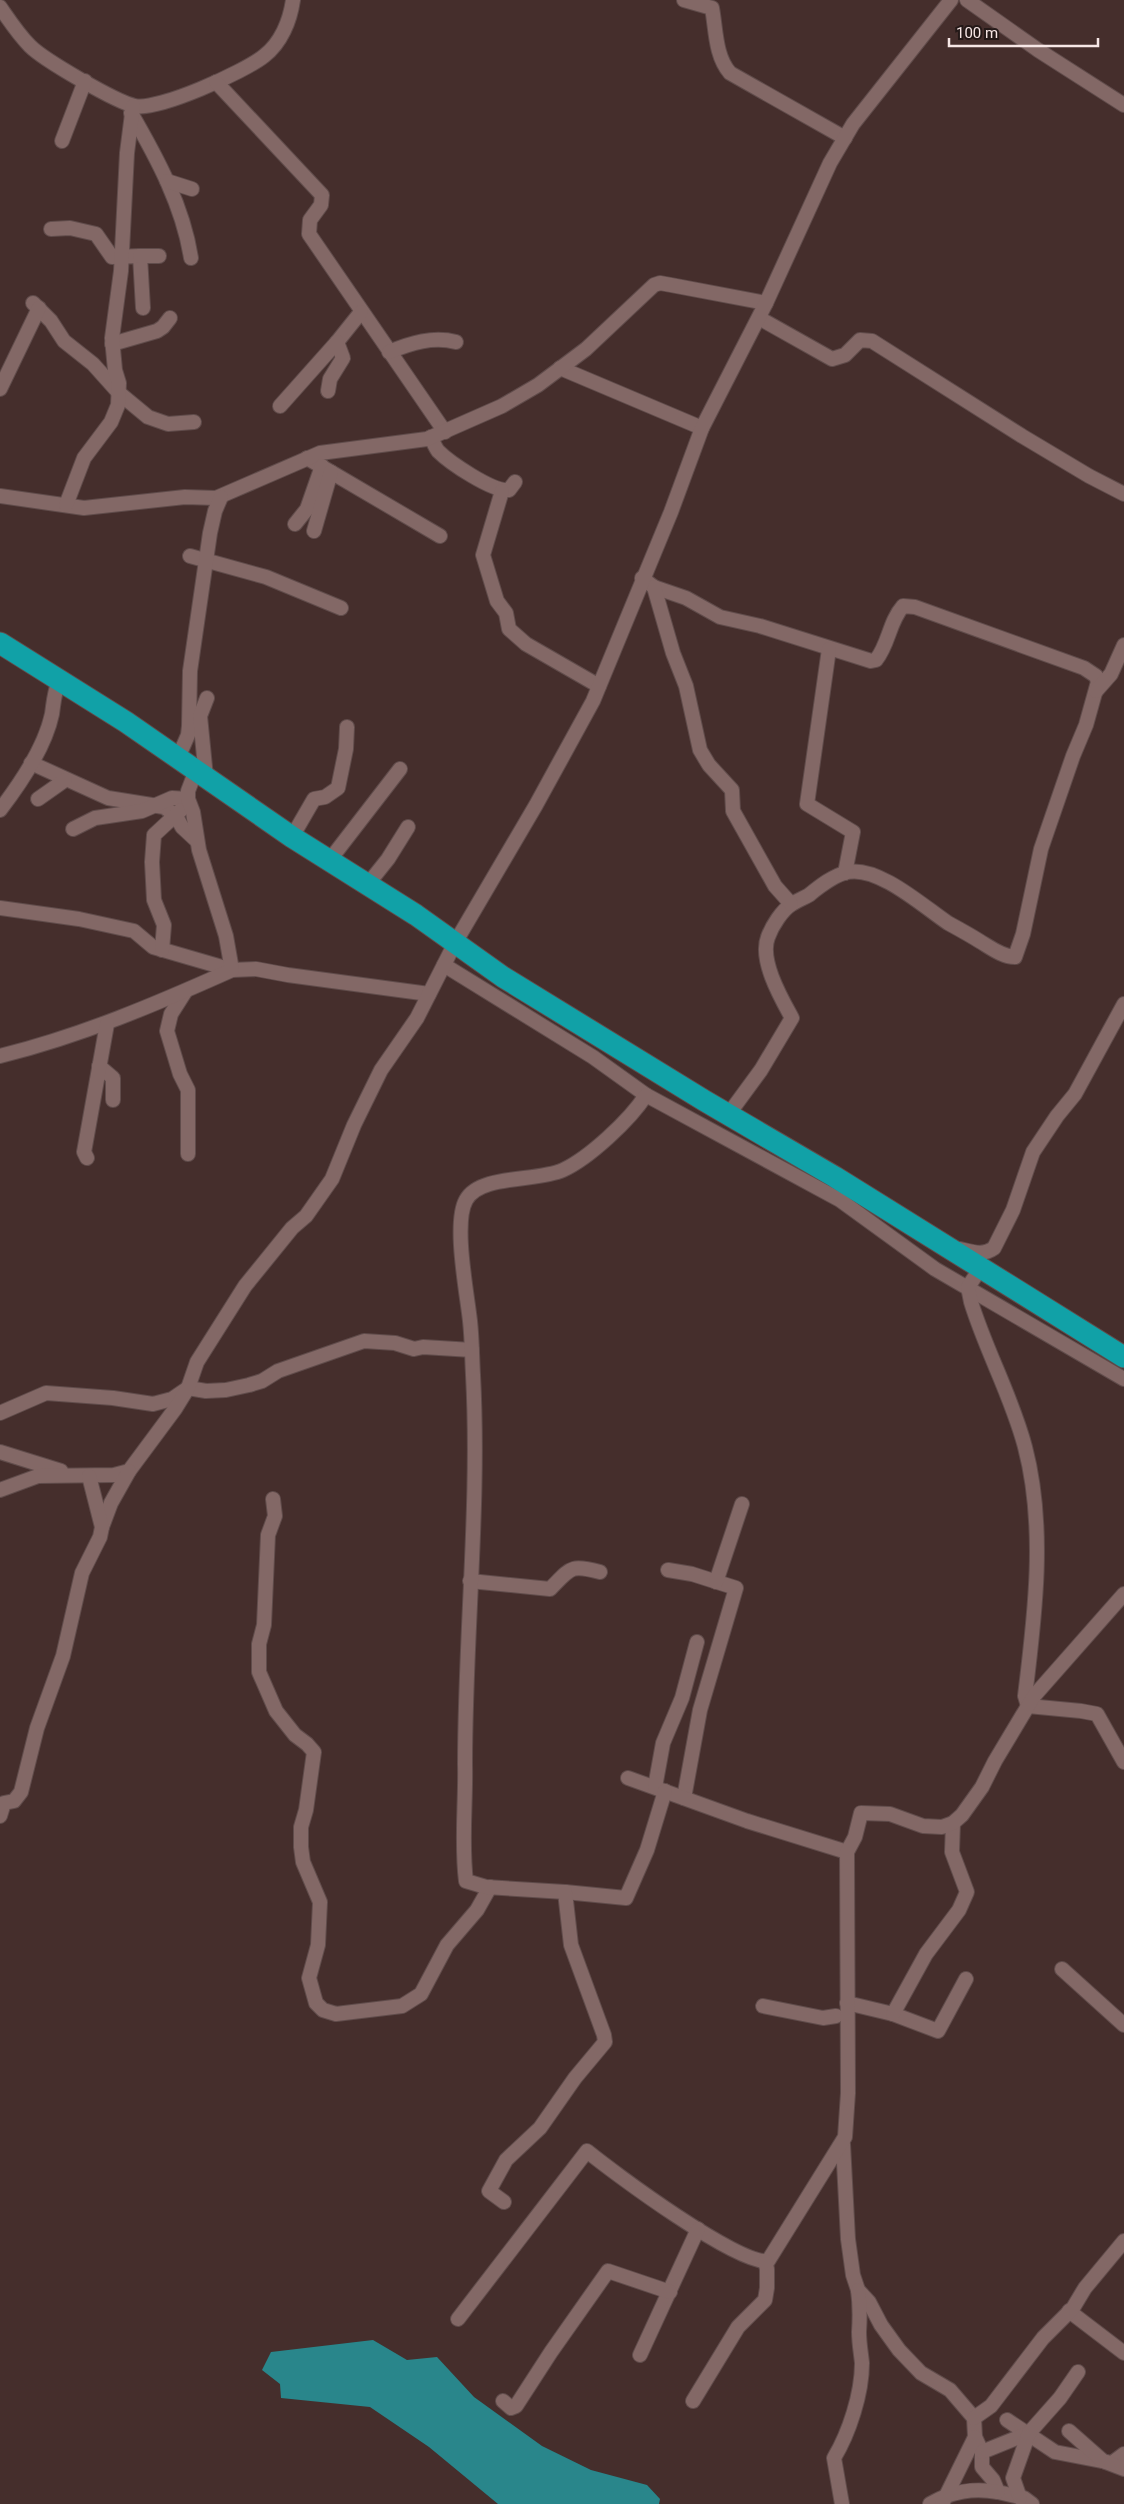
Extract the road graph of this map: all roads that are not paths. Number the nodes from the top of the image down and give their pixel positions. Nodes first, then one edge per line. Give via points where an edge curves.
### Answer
1 (293, 0) edge
2 (684, 0) edge
3 (951, 0) edge
4 (967, 0) edge
5 (0, 7) edge
6 (85, 81) junction
7 (216, 82) junction
8 (1124, 105) edge
9 (132, 109) junction
10 (845, 138) junction
11 (62, 141) dead end
12 (167, 181) junction
13 (192, 189) dead end
14 (51, 229) dead end
15 (121, 256) junction
16 (140, 256) junction
17 (159, 256) dead end
18 (191, 258) dead end
19 (766, 303) junction
20 (143, 308) dead end
21 (361, 312) junction
22 (170, 318) dead end
23 (759, 318) junction
24 (337, 342) junction
25 (456, 342) dead end
26 (112, 344) junction
27 (389, 352) junction
28 (560, 368) junction
29 (0, 389) edge
30 (328, 391) dead end
31 (119, 393) junction
32 (280, 406) dead end
33 (194, 422) dead end
34 (702, 428) junction
35 (438, 435) junction
36 (308, 458) junction
37 (327, 469) junction
38 (515, 482) dead end
39 (502, 491) junction
40 (1124, 494) edge
41 (0, 496) edge
42 (221, 497) junction
43 (66, 506) junction
44 (295, 524) dead end
45 (314, 531) dead end
46 (440, 536) dead end
47 (190, 556) dead end
48 (207, 560) junction
49 (642, 578) junction
50 (654, 587) junction
51 (341, 608) dead end
52 (0, 642) edge
53 (1124, 645) edge
54 (829, 648) junction
55 (59, 680) junction
56 (599, 686) junction
57 (1096, 691) junction
58 (207, 698) dead end
59 (347, 727) dead end
60 (178, 758) junction
61 (30, 763) junction
62 (400, 769) dead end
63 (201, 773) junction
64 (65, 780) junction
65 (188, 798) junction
66 (38, 799) dead end
67 (157, 804) junction
68 (0, 810) edge
69 (176, 816) junction
70 (408, 827) dead end
71 (73, 829) dead end
72 (292, 837) junction
73 (196, 840) junction
74 (329, 862) junction
75 (846, 873) junction
76 (368, 884) junction
77 (791, 904) junction
78 (0, 908) edge
79 (455, 943) junction
80 (162, 950) junction
81 (444, 965) junction
82 (232, 970) junction
83 (186, 991) junction
84 (428, 994) junction
85 (1124, 1004) edge
86 (107, 1024) junction
87 (0, 1056) edge
88 (100, 1066) junction
89 (646, 1095) junction
90 (113, 1100) dead end
91 (728, 1115) junction
92 (188, 1154) dead end
93 (87, 1158) dead end
94 (942, 1245) junction
95 (980, 1269) junction
96 (968, 1287) junction
97 (472, 1350) junction
98 (1124, 1357) edge
99 (1124, 1379) edge
100 (188, 1388) junction
101 (0, 1413) edge
102 (0, 1452) edge
103 (129, 1471) junction
104 (71, 1475) junction
105 (89, 1476) junction
106 (0, 1490) edge
107 (273, 1499) dead end
108 (742, 1504) dead end
109 (102, 1527) junction
110 (668, 1570) dead end
111 (600, 1572) dead end
112 (470, 1581) junction
113 (716, 1582) junction
114 (1124, 1594) edge
115 (698, 1642) dead end
116 (1028, 1706) junction
117 (1124, 1762) edge
118 (628, 1778) dead end
119 (660, 1789) junction
120 (684, 1798) junction
121 (0, 1816) edge
122 (953, 1823) junction
123 (847, 1852) junction
124 (490, 1887) junction
125 (565, 1892) junction
126 (1062, 1969) dead end
127 (966, 1979) dead end
128 (763, 2006) dead end
129 (844, 2011) junction
130 (893, 2014) junction
131 (1124, 2025) edge
132 (843, 2144) junction
133 (504, 2202) dead end
134 (698, 2229) junction
135 (1124, 2240) edge
136 (764, 2262) junction
137 (858, 2290) junction
138 (670, 2292) junction
139 (1069, 2311) junction
140 (458, 2319) dead end
141 (1124, 2353) edge
142 (640, 2355) dead end
143 (1078, 2372) dead end
144 (503, 2401) dead end
145 (693, 2401) dead end
146 (974, 2418) junction
147 (1007, 2420) dead end
148 (1069, 2431) dead end
149 (1029, 2433) junction
150 (975, 2437) junction
151 (982, 2452) junction
152 (1124, 2454) edge
153 (1103, 2461) junction
154 (1124, 2469) edge
155 (837, 2479) junction
156 (998, 2492) junction
157 (1025, 2498) edge
158 (944, 2499) edge
159 (842, 2504) edge
160 (851, 2504) edge
161 (930, 2504) edge

1 - 7 street via 283,32 274,46 264,56
2 - 10 street via 712,8 718,47 730,73
3 - 10 street via 882,84
4 - 8 street
5 - 6 street via 30,45
6 - 9 street
6 - 11 street
7 - 9 street via 154,106
7 - 21 street via 322,196 321,205 310,220 309,234
9 - 12 street
9 - 15 street
10 - 19 street
12 - 13 street
12 - 18 street via 186,229
14 - 15 street via 70,228 96,234 112,257
15 - 16 street
15 - 26 street
16 - 17 street
16 - 20 street
19 - 23 street
19 - 28 street via 660,283 647,290
21 - 24 street
21 - 27 street
22 - 26 street via 157,331
23 - 34 street
23 - 40 street via 832,359 845,355 860,340 872,341 1022,436
24 - 30 street via 343,358 330,379
24 - 32 street
25 - 27 street via 424,340
26 - 31 street
27 - 35 street
28 - 34 street
28 - 35 street via 519,396
29 - 31 street via 36,306 64,341 93,364
31 - 33 street via 148,417 168,424
31 - 43 street via 111,422 84,458
34 - 49 street
35 - 36 street via 410,443 339,450
35 - 39 street via 437,449 455,464
36 - 37 street
36 - 42 street
37 - 44 street via 307,509
37 - 45 street
37 - 46 street
38 - 39 street via 509,490
39 - 56 street via 484,555 509,629 526,644
41 - 43 street
42 - 43 street via 185,496 84,508
42 - 48 street via 215,510
47 - 48 street
48 - 51 street via 266,577
48 - 60 street via 190,671 188,735
49 - 50 street
49 - 56 street
50 - 54 street via 686,598 720,617
50 - 77 street via 672,652 686,686 700,750 732,790 733,811 775,886
52 - 55 highway
53 - 57 street via 1111,674
54 - 57 street via 865,660 876,660 896,614 903,606 914,607 1084,668 1096,676
54 - 75 street via 806,804 853,832
55 - 60 highway
55 - 61 street via 52,715
56 - 79 street via 540,797
57 - 75 street via 1041,849 1015,957 1003,955 897,888 858,872
58 - 63 street via 200,716
59 - 72 street via 338,788 325,797 314,799
60 - 63 highway
61 - 64 street
61 - 68 street via 21,783
62 - 74 street
63 - 65 street via 188,791
63 - 72 highway
64 - 66 street
64 - 67 street via 108,798
65 - 67 street via 172,798
65 - 69 street
65 - 73 street
67 - 69 street
67 - 71 street via 142,811 95,818
69 - 73 street
69 - 80 street via 154,835 154,900 164,925
70 - 76 street
72 - 74 highway
73 - 82 street via 226,936
74 - 76 highway
75 - 77 street
76 - 79 highway
77 - 91 street via 770,931 766,953 779,995 792,1018 761,1070
78 - 80 street via 79,919 134,931 152,947
79 - 81 street
79 - 91 highway via 503,977
80 - 82 street
81 - 84 street
81 - 89 street via 593,1057
82 - 83 street
82 - 84 street via 256,969
83 - 86 street
83 - 92 street via 171,1014 167,1031 188,1090
84 - 100 street via 409,1032 381,1070 332,1179 306,1216 292,1228 245,1286 197,1362
85 - 94 street via 1075,1094 1033,1152 1013,1210 994,1248 978,1254
86 - 87 street
86 - 88 street
88 - 90 street via 113,1078
88 - 93 street via 84,1152
89 - 96 street via 840,1200 935,1269
89 - 97 street via 638,1108 613,1132 571,1166 546,1176 480,1187 466,1200 462,1212 461,1248
91 - 94 highway via 835,1177
94 - 95 highway
95 - 96 street
95 - 98 highway
96 - 99 street
96 - 116 street via 979,1326 1022,1434 1031,1475 1037,1546 1025,1696
97 - 100 street via 414,1349 395,1343 364,1340 249,1385 206,1391
97 - 112 street via 476,1437
100 - 101 street via 172,1399 153,1404 46,1392
100 - 103 street
102 - 104 street
103 - 105 street
103 - 109 street via 111,1502
104 - 105 street
104 - 106 street via 38,1476
105 - 109 street
107 - 124 street via 276,1516 268,1535 259,1672 276,1711 314,1752 301,1827 301,1847 303,1862 320,1902 319,1936 309,1978 316,2003 323,2010 336,2014 402,2006 415,2000 447,1945 477,1910
108 - 113 street
109 - 121 street via 82,1573 67,1642 37,1728 21,1792 14,1801 4,1803
110 - 113 street
111 - 112 street via 579,1566 567,1572 550,1589
112 - 124 street via 465,1874 470,1884
113 - 120 street via 736,1588 700,1710
114 - 116 street
115 - 119 street via 682,1698 663,1743
116 - 117 street via 1097,1714
116 - 122 street via 982,1787
118 - 119 street
119 - 120 street
119 - 125 street via 647,1850 626,1898
120 - 123 street via 778,1832
122 - 123 street via 942,1827 923,1826 890,1814 861,1813
122 - 130 street via 952,1852 967,1892 959,1910 926,1954
123 - 129 street
124 - 125 street
125 - 133 street via 571,1945 604,2042 540,2128 506,2160 490,2191
126 - 131 street
127 - 130 street via 938,2031
128 - 129 street via 823,2018
129 - 130 street
129 - 132 street via 848,2093
132 - 136 street via 820,2175 775,2252
132 - 137 street via 848,2239
134 - 136 street via 734,2250
134 - 138 street
134 - 140 street via 620,2178 587,2151
135 - 139 street
136 - 145 street via 767,2269 765,2300 738,2327
137 - 146 street via 873,2306 881,2325 899,2350 920,2373 950,2390
137 - 155 street via 862,2364 855,2411 847,2426 846,2438 834,2458
138 - 142 street
138 - 144 street via 608,2271 516,2406 511,2408
139 - 141 street
139 - 146 street via 1043,2338 992,2406
143 - 149 street
146 - 150 street
147 - 149 street
148 - 153 street
149 - 151 street
149 - 153 street via 1054,2452
149 - 157 street via 1013,2478
150 - 151 street
150 - 158 street
151 - 156 street via 982,2467
152 - 153 street via 1112,2463
153 - 154 street
155 - 159 street
155 - 160 street
156 - 157 street
156 - 158 street via 978,2489
158 - 161 street

